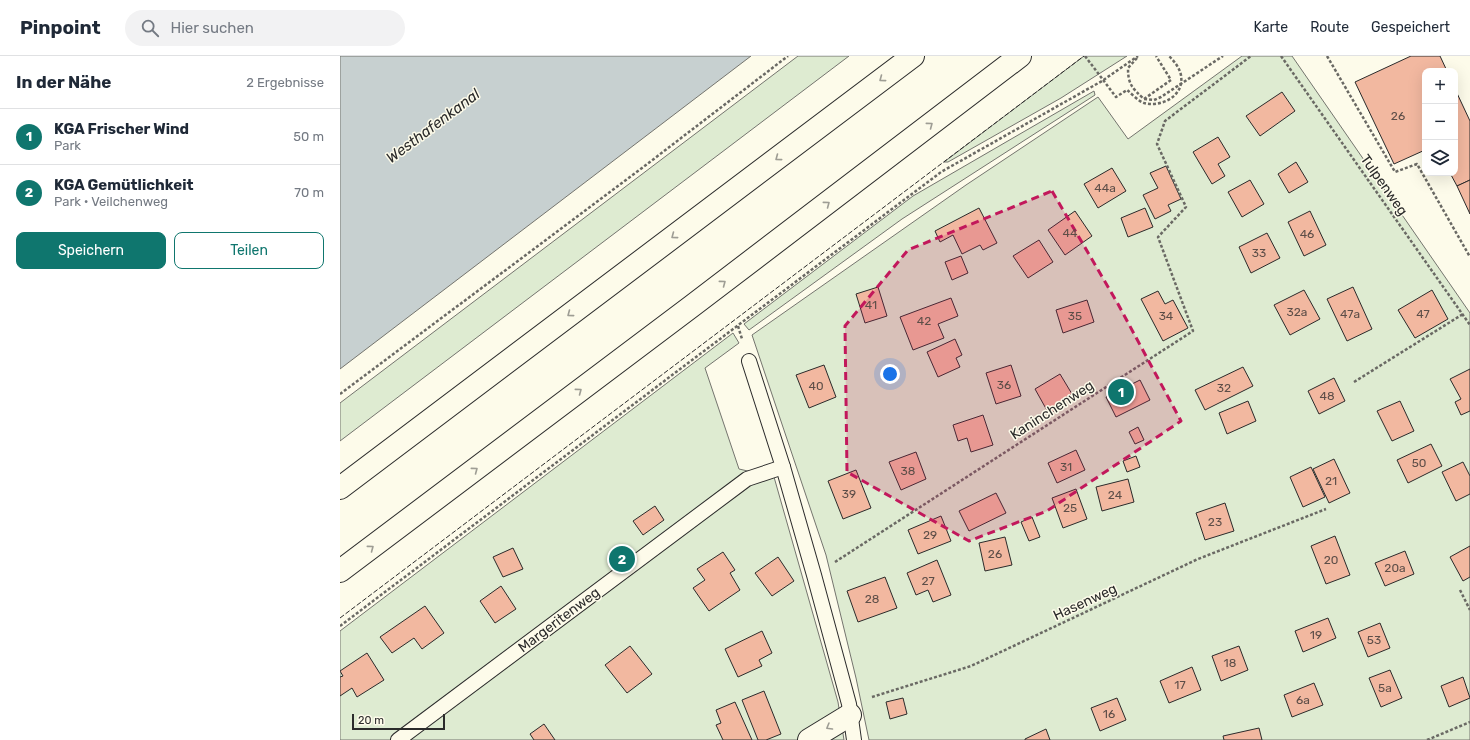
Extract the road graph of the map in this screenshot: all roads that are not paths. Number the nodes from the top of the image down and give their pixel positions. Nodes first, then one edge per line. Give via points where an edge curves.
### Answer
1 (913, 56) edge
2 (1020, 56) edge
3 (749, 361) dead end
4 (783, 467) junction
5 (340, 488) edge
6 (340, 571) edge
7 (849, 710) junction
8 (398, 740) edge
9 (809, 740) edge
10 (854, 740) edge

1 -> 5 main road
6 -> 2 main road
3 - 4 lane
4 - 7 lane
4 - 8 lane, Margeritenweg via 747,479
7 -> 9 main road
7 - 10 lane

